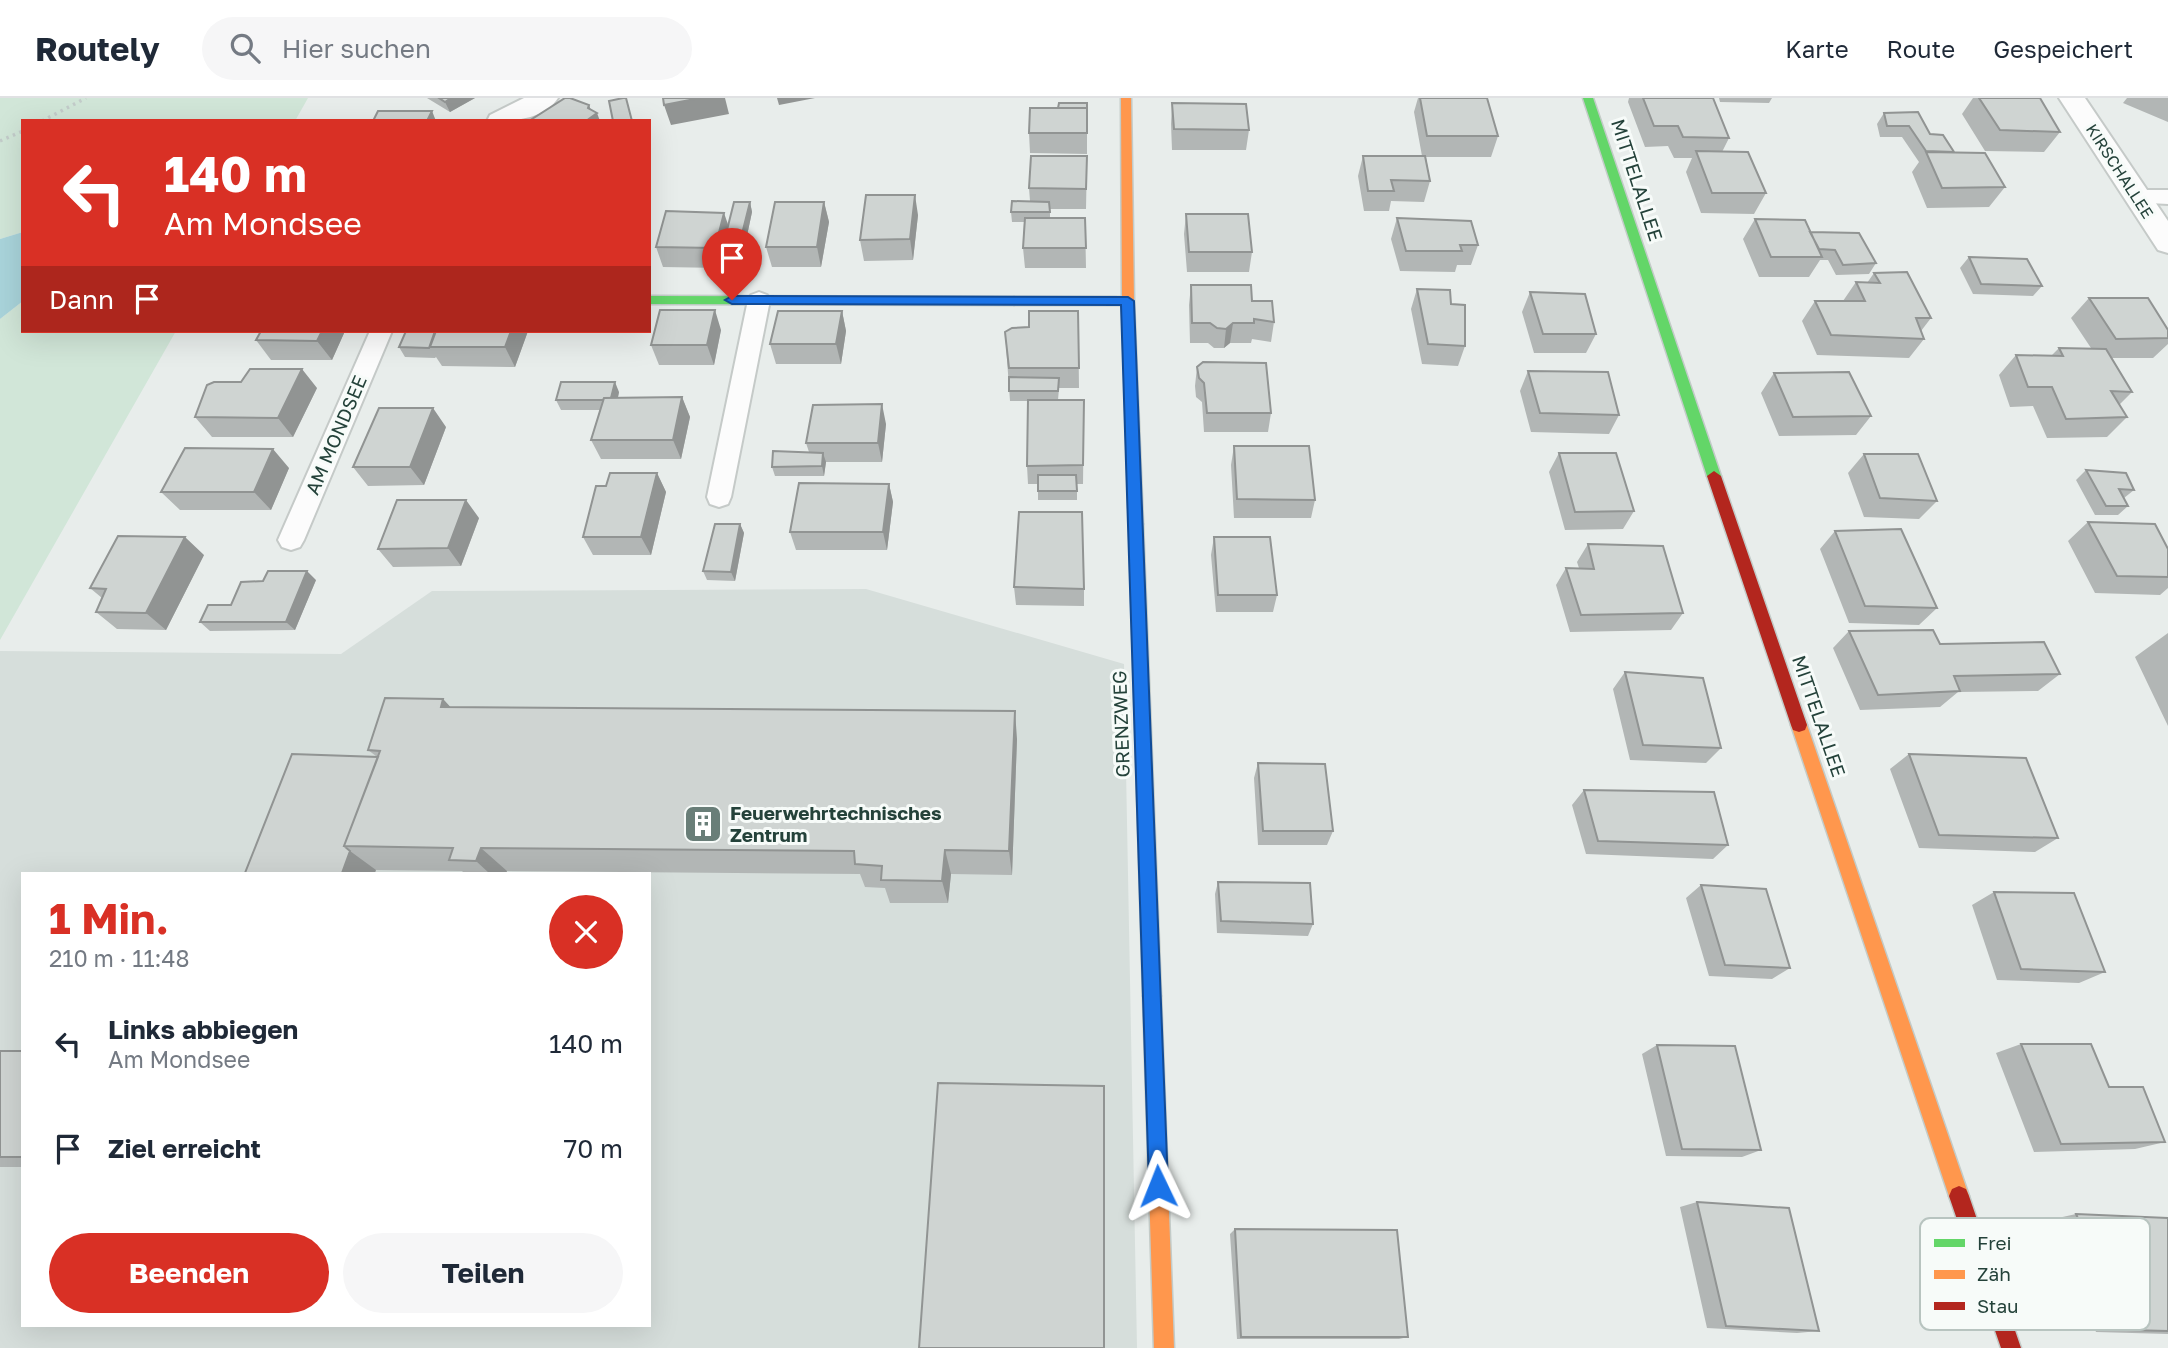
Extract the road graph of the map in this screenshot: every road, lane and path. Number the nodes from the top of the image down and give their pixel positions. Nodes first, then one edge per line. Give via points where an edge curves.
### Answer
1 (86, 98) edge
2 (545, 98) edge
3 (1126, 98) edge
4 (1588, 98) edge
5 (2072, 98) edge
6 (46, 119) edge
7 (504, 119) edge
8 (21, 132) edge
9 (0, 141) edge
10 (2137, 197) junction
11 (2168, 197) edge
12 (2168, 243) edge
13 (651, 300) edge
14 (759, 300) junction
15 (1128, 301) junction
16 (380, 333) edge
17 (719, 497) dead end
18 (291, 540) dead end
19 (1967, 1218) edge
20 (2005, 1330) edge
21 (1164, 1348) edge
22 (2011, 1348) edge

1 - 6 path
2 - 7 street
3 - 15 street, GRENZWEG
4 - 19 street, MITTELALLEE
5 - 10 street, KIRSCHALLEE
8 - 9 path
10 - 11 lane
10 - 12 street, KIRSCHALLEE
13 - 14 street
14 - 15 street
14 - 17 lane
15 - 21 street, GRENZWEG
16 - 18 lane, AM MONDSEE
20 - 22 street, MITTELALLEE

